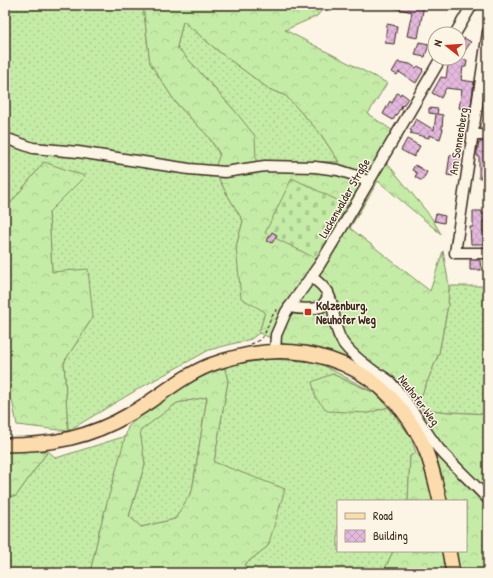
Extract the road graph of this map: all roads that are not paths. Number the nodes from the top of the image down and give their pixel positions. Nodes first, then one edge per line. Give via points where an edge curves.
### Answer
1 (472, 5) edge
2 (460, 26) edge
3 (488, 32) edge
4 (436, 66) edge
5 (472, 135) junction
6 (488, 135) edge
7 (5, 138) edge
8 (368, 182) junction
9 (488, 253) edge
10 (311, 277) junction
11 (328, 292) junction
12 (289, 307) junction
13 (275, 351) junction
14 (5, 445) edge
15 (488, 499) edge
16 (440, 500) edge
17 (449, 552) edge
18 (453, 573) edge

1 - 2 street
3 - 5 street, Am Sonnenberg
4 - 8 street, Luckenwalder Straße
5 - 6 street
5 - 9 street, Am Sonnenberg via 454,253
7 - 8 street via 33,148 78,152 189,169 225,172 264,166 315,167 338,170
8 - 10 street, Luckenwalder Straße
10 - 11 street, Neuhofer Weg
10 - 12 street, Luckenwalder Straße
11 - 12 street via 327,299 321,307
11 - 15 street, Neuhofer Weg via 343,343 387,380 416,414 439,448
12 - 13 street, Luckenwalder Straße via 276,335
13 - 14 main road via 240,356 208,366 130,414 104,427 67,440
13 - 16 main road via 323,356 350,367 373,381 406,416 420,438 435,476
17 - 18 main road

